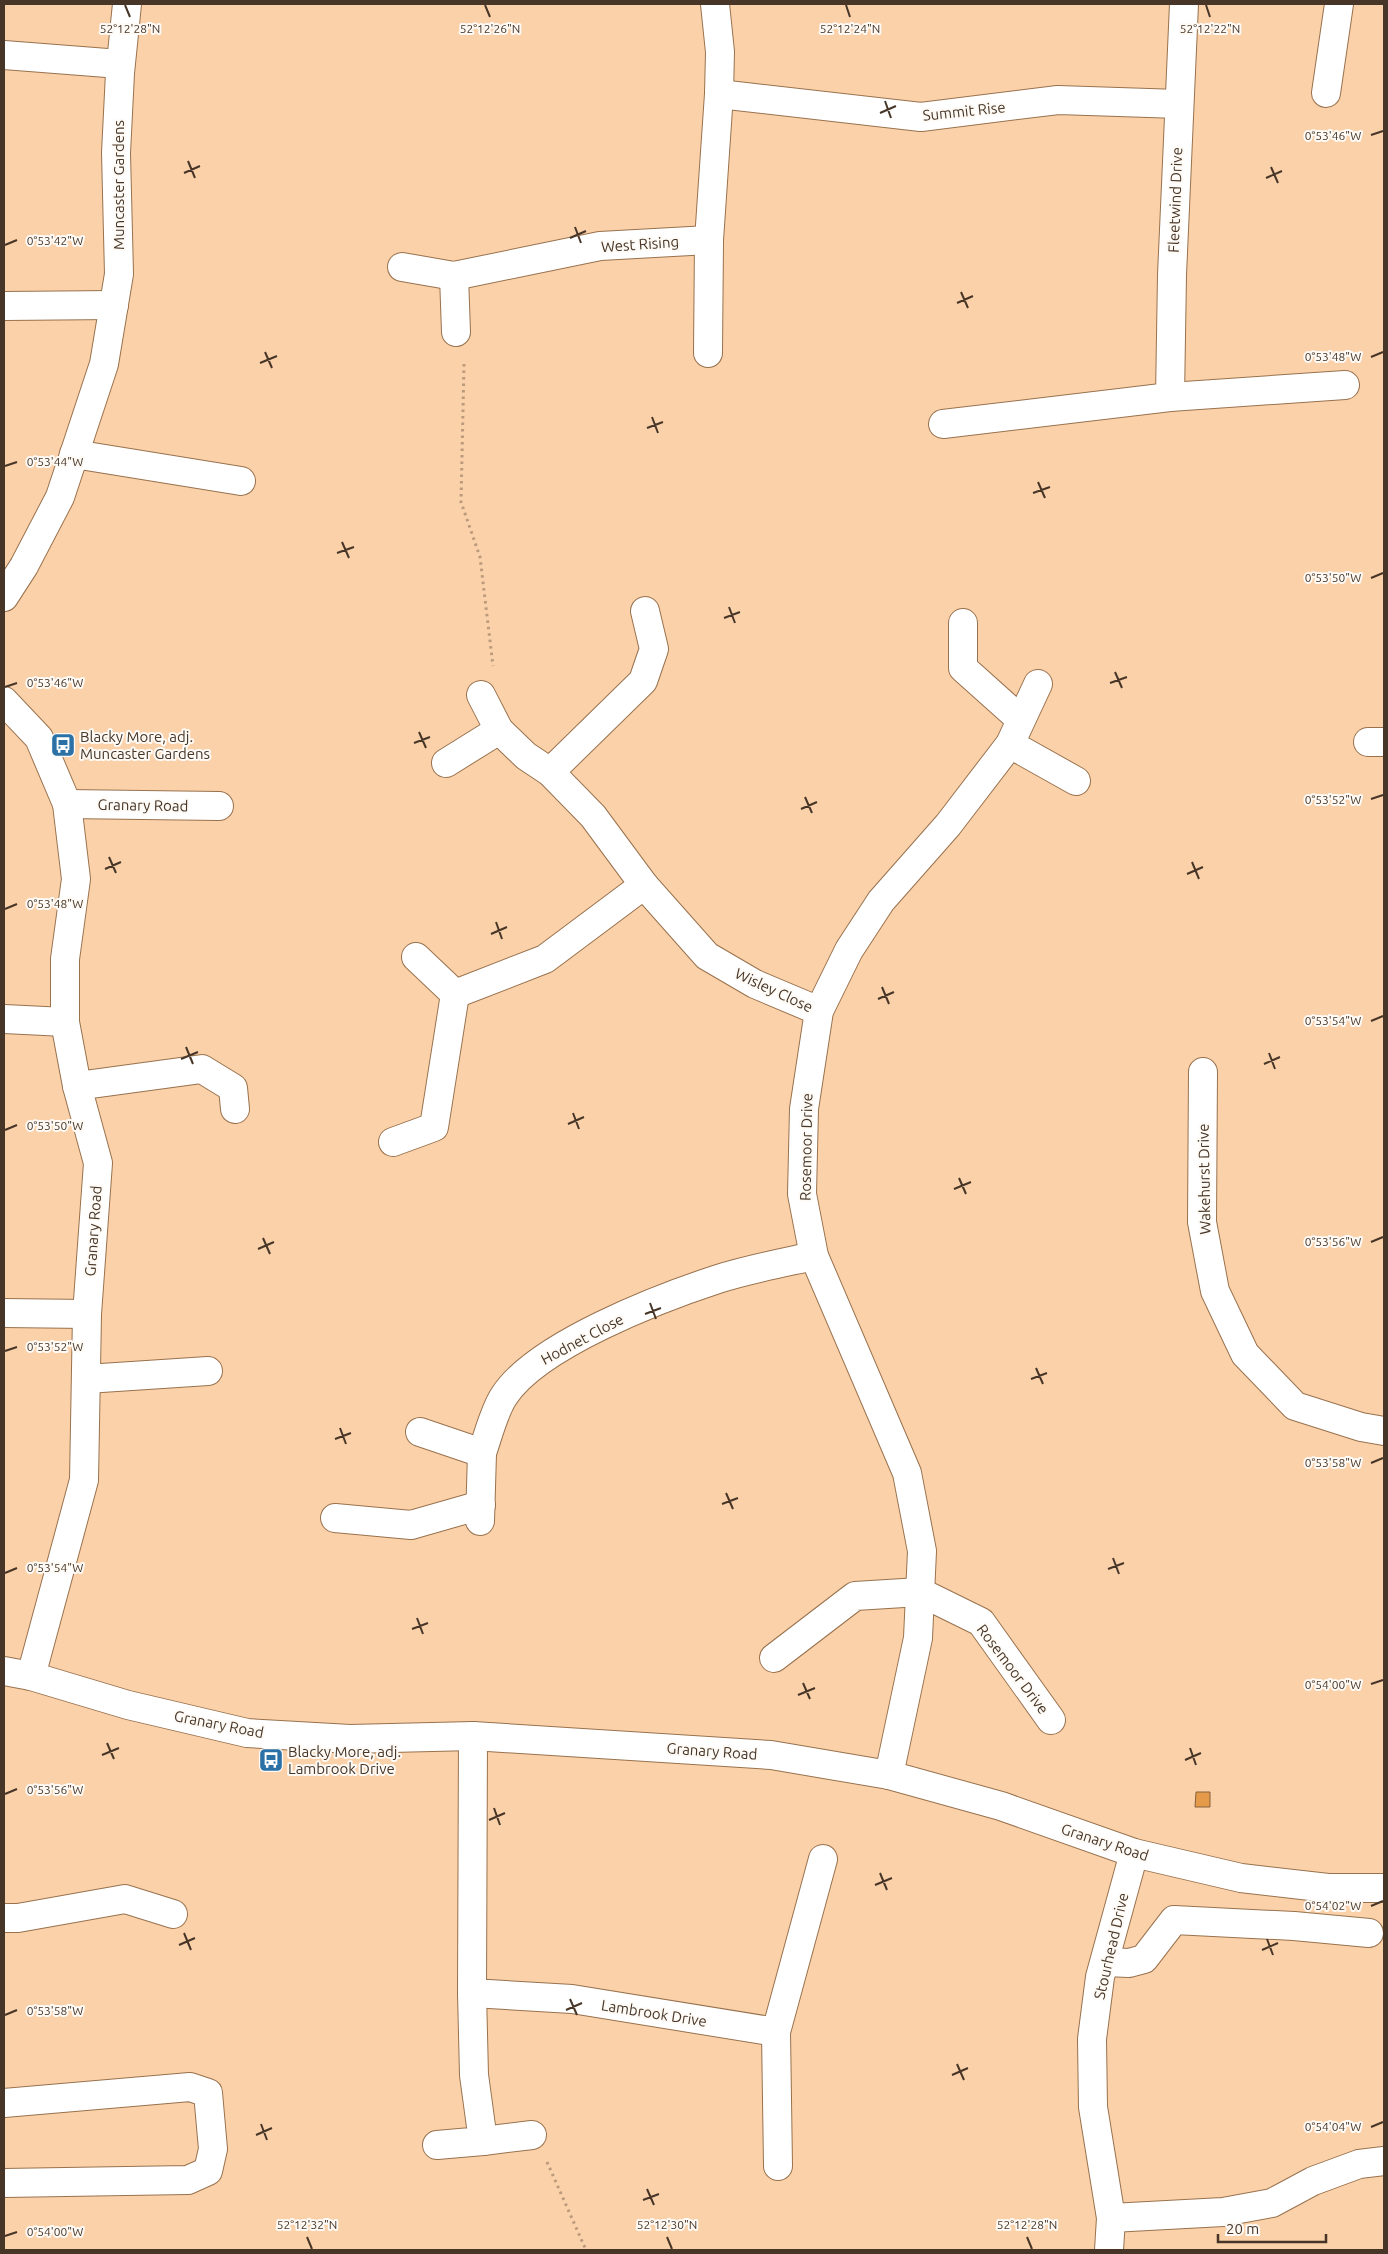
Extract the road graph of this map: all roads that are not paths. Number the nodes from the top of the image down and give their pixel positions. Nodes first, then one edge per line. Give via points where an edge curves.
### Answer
1 (127, 4) edge
2 (715, 4) edge
3 (1184, 4) edge
4 (1339, 4) edge
5 (4, 54) edge
6 (120, 64) junction
7 (1326, 93) dead end
8 (719, 94) junction
9 (1179, 104) junction
10 (709, 240) junction
11 (402, 267) dead end
12 (454, 276) junction
13 (114, 305) junction
14 (4, 306) edge
15 (456, 332) road end
16 (708, 353) dead end
17 (1345, 385) dead end
18 (1170, 397) junction
19 (943, 424) dead end
20 (74, 454) junction
21 (241, 481) dead end
22 (4, 597) edge
23 (645, 611) dead end
24 (963, 623) dead end
25 (1038, 684) dead end
26 (481, 695) road end
27 (4, 702) edge
28 (1020, 719) junction
29 (499, 730) junction
30 (1010, 744) junction
31 (446, 763) dead end
32 (550, 772) junction
33 (1076, 781) dead end
34 (67, 804) junction
35 (219, 806) dead end
36 (644, 885) junction
37 (416, 957) dead end
38 (455, 994) junction
39 (819, 1011) junction
40 (4, 1019) edge
41 (65, 1022) junction
42 (1203, 1072) dead end
43 (77, 1086) junction
44 (235, 1109) dead end
45 (393, 1142) dead end
46 (814, 1256) junction
47 (4, 1313) edge
48 (87, 1314) junction
49 (208, 1371) dead end
50 (86, 1379) junction
51 (1384, 1431) edge
52 (420, 1432) dead end
53 (482, 1453) junction
54 (334, 1518) dead end
55 (920, 1592) junction
56 (774, 1658) dead end
57 (4, 1671) edge
58 (31, 1676) junction
59 (1051, 1720) dead end
60 (473, 1736) junction
61 (889, 1775) junction
62 (1134, 1853) junction
63 (823, 1859) dead end
64 (1384, 1888) edge
65 (173, 1914) dead end
66 (4, 1918) edge
67 (1370, 1933) dead end
68 (1104, 1962) junction
69 (472, 1993) junction
70 (776, 2032) junction
71 (4, 2103) edge
72 (532, 2135) road end
73 (483, 2141) junction
74 (438, 2145) dead end
75 (1384, 2161) edge
76 (778, 2166) dead end
77 (4, 2183) edge
78 (1111, 2218) junction
79 (1109, 2250) edge

1 - 6 street, Muncaster Gardens
2 - 8 street via 720,52
3 - 9 street, Fleetwind Drive
4 - 7 street
5 - 6 street
6 - 13 street, Muncaster Gardens via 116,153 118,274
8 - 9 street, Summit Rise via 921,117 1058,100
8 - 10 street
9 - 18 street, Fleetwind Drive
10 - 12 street, West Rising via 600,246
10 - 16 street
11 - 12 street, West Rising
12 - 15 street
13 - 14 street
13 - 20 street, Muncaster Gardens via 104,364
17 - 18 street
18 - 19 street
20 - 21 street
20 - 22 street, Muncaster Gardens via 60,497
23 - 32 street via 654,649 643,681
24 - 28 street via 963,668
25 - 28 street, Rosemoor Drive
26 - 29 street, Wisley Close
27 - 34 street, Granary Road via 39,738
28 - 30 street, Rosemoor Drive
29 - 31 street
29 - 32 street, Wisley Close via 526,756
30 - 33 street
30 - 39 street, Rosemoor Drive via 948,824 881,901 849,950
32 - 36 street, Wisley Close via 593,816
34 - 35 street, Granary Road
34 - 41 street, Granary Road via 76,879 65,959
36 - 38 street via 545,958
36 - 39 street, Wisley Close via 707,956 755,984
37 - 38 street
38 - 45 street via 434,1127
39 - 46 street, Rosemoor Drive via 804,1109 802,1194
40 - 41 street
41 - 43 street, Granary Road
42 - 51 street, Wakehurst Drive via 1202,1222 1215,1291 1245,1354 1294,1406
43 - 44 street via 202,1069 233,1088
43 - 48 street, Granary Road via 98,1163
46 - 53 street, Hodnet Close via 719,1278 650,1303 539,1360 504,1396
46 - 55 street, Rosemoor Drive via 907,1473 922,1551
47 - 48 street
48 - 50 street, Granary Road
49 - 50 street
50 - 58 street, Granary Road via 84,1480
52 - 53 street
53 - 54 street, Hodnet Close via 480,1513 411,1525
55 - 56 street, Rosemoor Drive via 855,1596
55 - 59 street, Rosemoor Drive via 981,1622
55 - 61 street, Rosemoor Drive via 918,1638
57 - 58 street, Granary Road
58 - 60 street, Granary Road via 128,1705 247,1732 350,1739
60 - 61 street, Granary Road via 771,1755
60 - 69 street
61 - 62 street, Granary Road via 1001,1806
62 - 64 street, Granary Road via 1241,1878 1328,1888
62 - 68 street, Stourhead Drive
63 - 70 street
65 - 66 street via 125,1899
67 - 68 street via 1174,1920 1144,1959 1130,1963
68 - 78 street, Stourhead Drive via 1092,2039 1093,2107
69 - 70 street, Lambrook Drive via 572,2000
69 - 73 street via 474,2075
70 - 76 street
71 - 77 street via 190,2087 208,2093 213,2149 208,2172 188,2180
72 - 73 street
73 - 74 street
75 - 78 street via 1359,2164 1313,2181 1272,2203 1223,2212
78 - 79 street, Stourhead Drive

